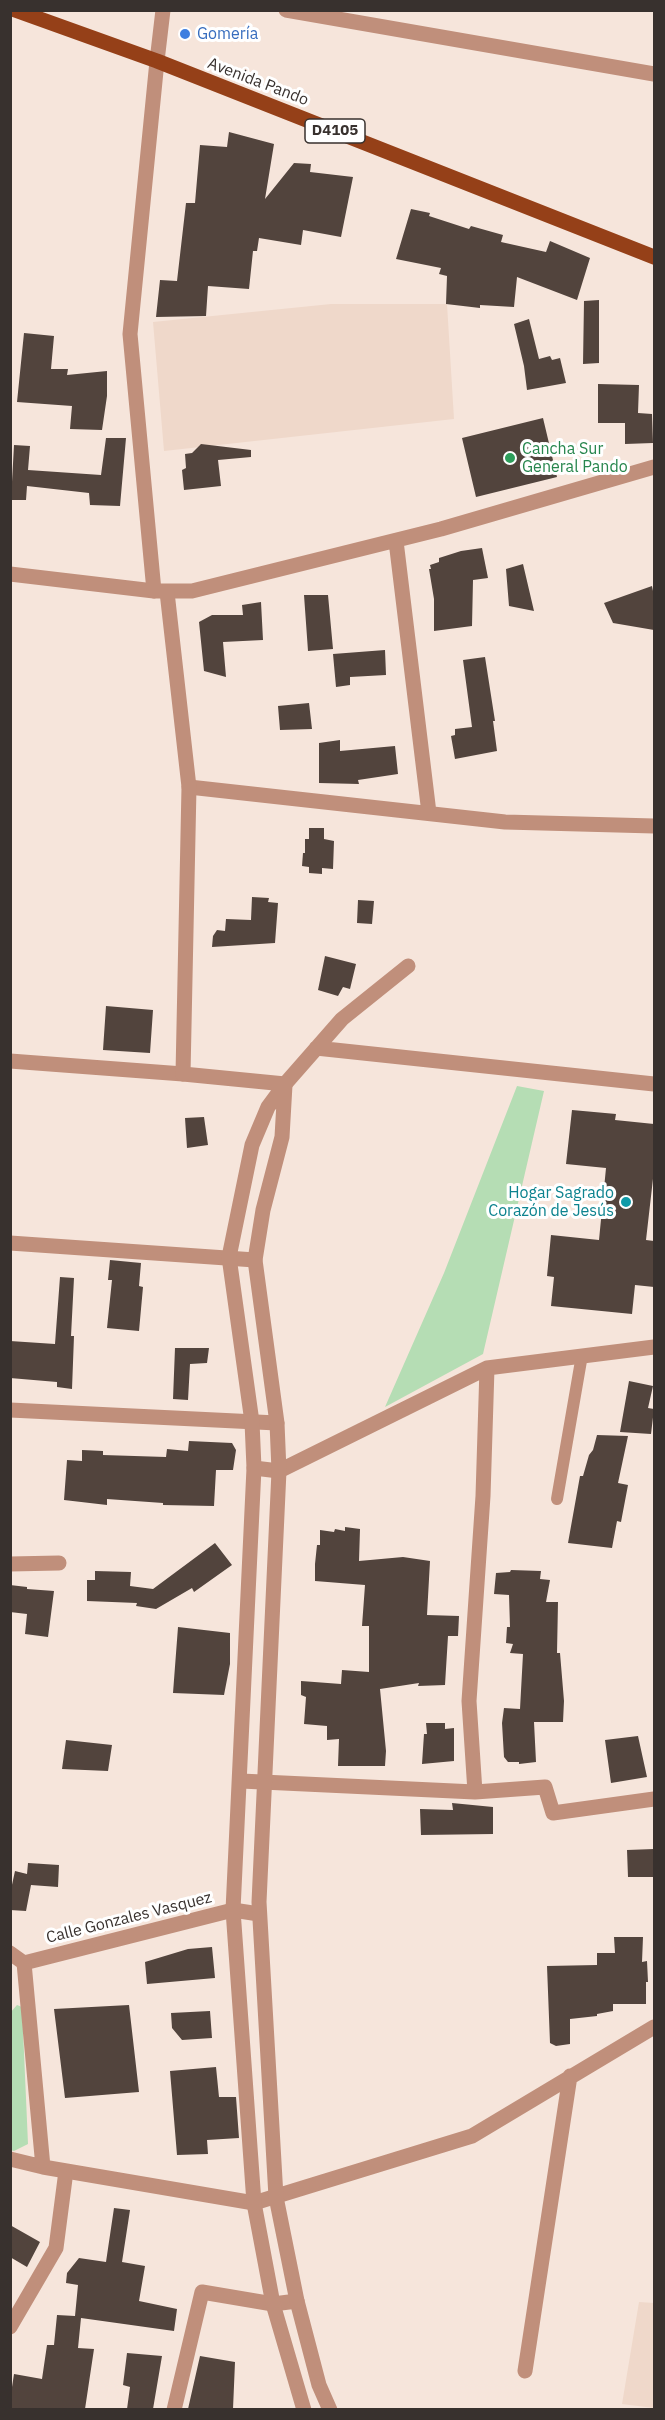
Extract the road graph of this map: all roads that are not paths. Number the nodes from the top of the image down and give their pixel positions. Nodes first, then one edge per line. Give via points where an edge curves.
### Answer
1 (15, 10) edge
2 (163, 10) edge
3 (286, 10) edge
4 (157, 61) junction
5 (654, 74) edge
6 (654, 257) edge
7 (654, 467) edge
8 (396, 541) junction
9 (10, 574) edge
10 (161, 591) junction
11 (189, 787) junction
12 (429, 813) junction
13 (654, 826) edge
14 (408, 966) dead end
15 (316, 1048) junction
16 (10, 1061) edge
17 (183, 1074) junction
18 (654, 1083) edge
19 (285, 1084) junction
20 (10, 1243) edge
21 (229, 1257) junction
22 (255, 1260) junction
23 (654, 1347) edge
24 (582, 1355) junction
25 (487, 1368) junction
26 (10, 1410) edge
27 (252, 1422) junction
28 (277, 1423) junction
29 (254, 1468) junction
30 (279, 1471) junction
31 (557, 1499) dead end
32 (59, 1563) dead end
33 (10, 1564) edge
34 (241, 1781) junction
35 (264, 1782) junction
36 (475, 1792) junction
37 (654, 1799) edge
38 (233, 1911) junction
39 (260, 1914) junction
40 (10, 1953) edge
41 (24, 1963) junction
42 (654, 2027) edge
43 (570, 2076) junction
44 (10, 2159) edge
45 (43, 2167) junction
46 (66, 2171) junction
47 (276, 2197) junction
48 (254, 2203) junction
49 (297, 2301) junction
50 (273, 2304) junction
51 (10, 2327) edge
52 (525, 2370) dead end
53 (174, 2409) edge
54 (304, 2409) edge
55 (330, 2409) edge

1 - 4 main road, Avenida Pando / D4105
2 - 4 street
3 - 5 street
4 - 6 main road, Avenida Pando / D4105
4 - 10 street via 130,334
7 - 8 street
8 - 10 street via 192,591
8 - 12 street
9 - 10 street
10 - 11 street
11 - 12 street
11 - 17 street
12 - 13 street via 505,822
14 - 15 street via 342,1019
15 - 18 street
15 - 19 street
16 - 17 street
17 - 19 street
19 - 21 street via 268,1107 252,1145
19 - 22 street via 282,1137
20 - 21 street
21 - 22 street
21 - 27 street
22 - 28 street
23 - 24 street
24 - 25 street
24 - 31 lane
25 - 30 street
25 - 36 street via 469,1701
26 - 27 street
27 - 28 street
27 - 29 street
28 - 30 street
29 - 30 street
29 - 34 street
30 - 35 street
32 - 33 street
34 - 35 street
34 - 38 street
35 - 36 street
35 - 39 street
36 - 37 street via 545,1787 553,1813
38 - 39 street, Calle Gonzales Vasquez
38 - 41 street, Calle Gonzales Vasquez
38 - 48 street
39 - 47 street
40 - 41 street
41 - 45 street
42 - 43 street
43 - 47 street via 472,2136
43 - 52 street
44 - 45 street
45 - 46 street
46 - 48 street
46 - 51 street via 56,2248
47 - 48 street
47 - 49 street
48 - 50 street
49 - 50 street
49 - 55 street via 319,2385
50 - 53 street via 202,2292
50 - 54 street

